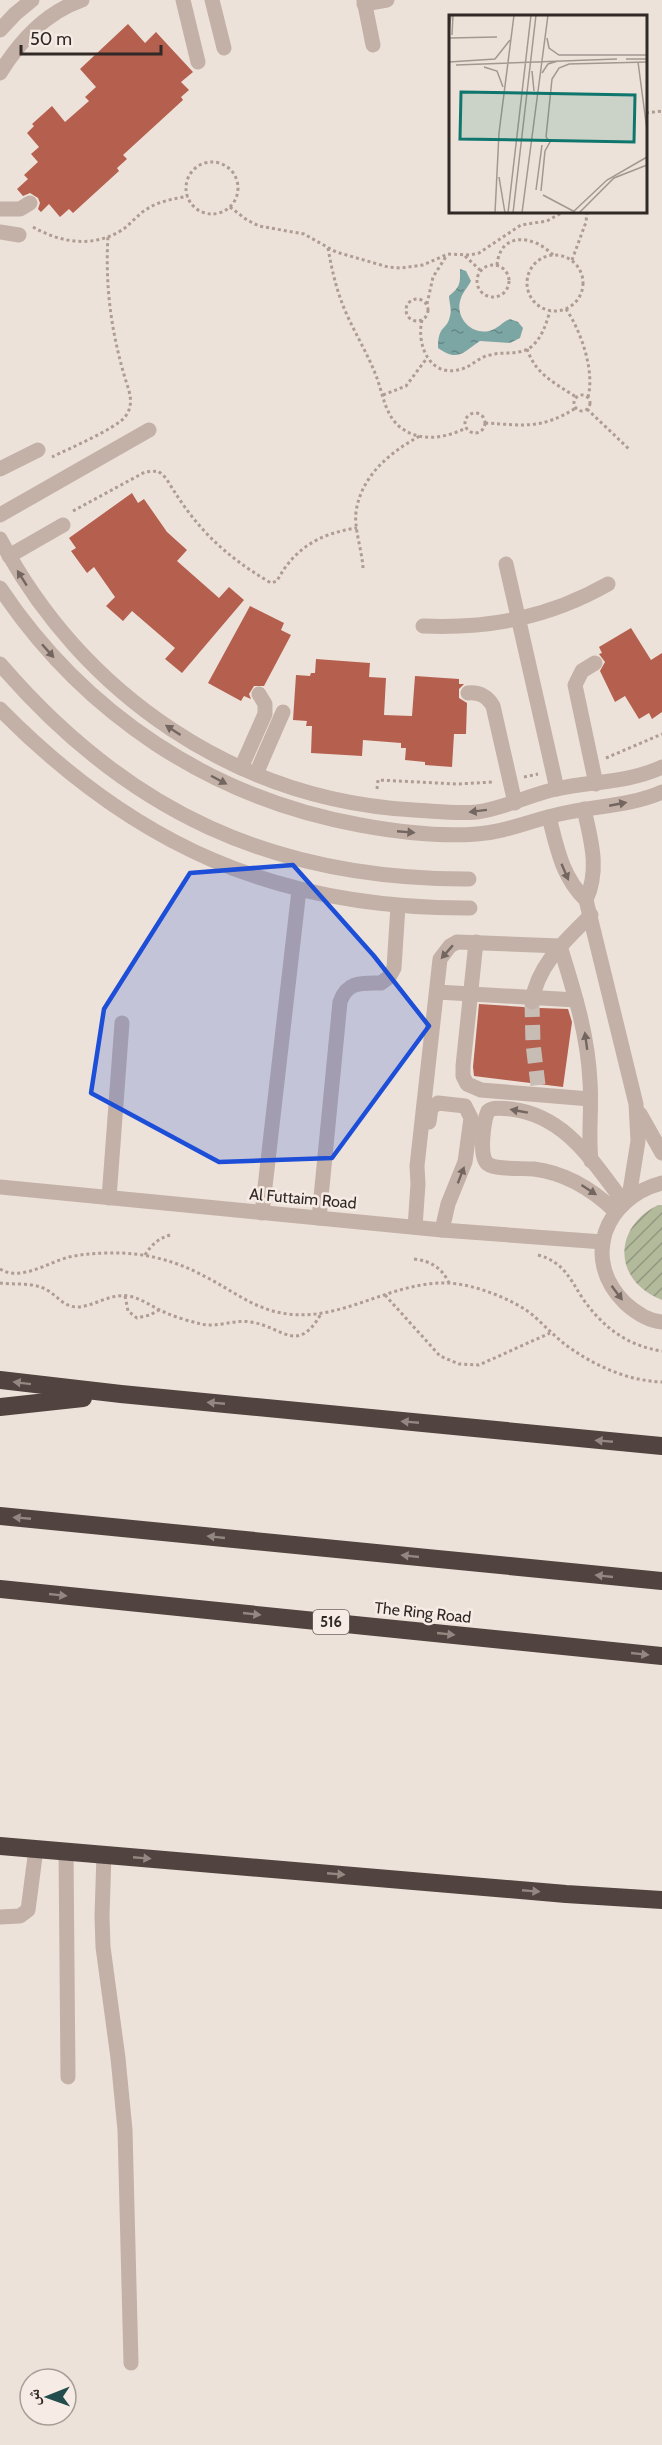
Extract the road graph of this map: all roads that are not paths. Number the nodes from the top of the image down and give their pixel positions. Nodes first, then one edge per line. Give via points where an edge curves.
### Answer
1 (32, 0) edge
2 (82, 0) edge
3 (183, 0) edge
4 (212, 0) edge
5 (387, 0) edge
6 (364, 2) edge
7 (0, 30) edge
8 (373, 45) dead end
9 (224, 48) dead end
10 (198, 62) dead end
11 (0, 73) edge
12 (30, 203) dead end
13 (0, 209) edge
14 (25, 231) road end
15 (0, 232) edge
16 (149, 430) dead end
17 (43, 454) road end
18 (0, 469) edge
19 (0, 514) edge
20 (63, 525) dead end
21 (0, 539) edge
22 (9, 556) junction
23 (507, 564) dead end
24 (608, 584) dead end
25 (0, 588) edge
26 (46, 612) junction
27 (519, 619) junction
28 (26, 626) junction
29 (423, 626) dead end
30 (595, 663) dead end
31 (0, 664) edge
32 (468, 693) dead end
33 (259, 694) dead end
34 (0, 709) edge
35 (283, 712) dead end
36 (201, 748) junction
37 (189, 765) junction
38 (662, 767) edge
39 (241, 768) junction
40 (256, 774) junction
41 (596, 784) junction
42 (557, 789) junction
43 (662, 792) edge
44 (515, 802) junction
45 (584, 809) junction
46 (432, 811) junction
47 (549, 817) junction
48 (429, 834) junction
49 (469, 879) dead end
50 (299, 890) junction
51 (398, 906) junction
52 (588, 907) junction
53 (470, 908) dead end
54 (476, 942) junction
55 (560, 946) junction
56 (437, 992) junction
57 (471, 995) junction
58 (532, 1000) junction
59 (576, 1000) junction
60 (122, 1023) dead end
61 (540, 1090) junction
62 (590, 1099) junction
63 (636, 1104) junction
64 (563, 1129) junction
65 (662, 1153) edge
66 (591, 1161) junction
67 (662, 1183) edge
68 (418, 1184) junction
69 (0, 1187) edge
70 (109, 1198) junction
71 (622, 1203) junction
72 (262, 1213) junction
73 (320, 1218) junction
74 (415, 1227) junction
75 (442, 1230) junction
76 (603, 1242) junction
77 (662, 1322) edge
78 (0, 1380) edge
79 (121, 1394) junction
80 (0, 1407) edge
81 (662, 1446) edge
82 (0, 1516) edge
83 (662, 1581) edge
84 (0, 1589) edge
85 (662, 1656) edge
86 (0, 1846) edge
87 (36, 1848) junction
88 (66, 1851) junction
89 (104, 1854) junction
90 (662, 1900) edge
91 (0, 1917) edge
92 (68, 2077) dead end
93 (131, 2363) dead end

1 - 7 street
2 - 11 street via 58,11 33,30
3 - 10 street
4 - 9 street
5 - 6 street
6 - 8 street
12 - 13 street via 20,209
14 - 15 street
16 - 19 street
17 - 18 street
20 - 22 street
21 - 22 street
26 -> 22 street
23 - 27 street
24 - 27 street via 574,602
25 - 28 street
26 - 28 street
36 -> 26 street via 115,687
27 - 29 street via 471,626
27 - 42 street
28 -> 37 street via 119,719
30 - 41 street via 582,671 575,685
31 - 49 street via 44,713 96,758 153,798 213,830 284,856 338,869 394,877
32 - 44 street via 487,697 493,706
33 - 39 street via 265,714
34 - 50 street via 69,774 130,817 205,857
35 - 40 street
36 - 37 street
36 - 39 street
37 -> 48 street via 240,792 303,813
38 - 41 street
39 - 40 street
40 - 46 street via 327,797
41 - 42 street
42 - 44 street
45 -> 43 street
44 -> 46 street via 477,812
45 - 47 street
45 - 52 street via 595,861
46 - 48 street
47 - 48 street via 500,832
47 -> 52 street via 568,880
50 - 51 street
50 - 72 street
51 - 53 street
51 - 73 street via 391,974 381,983 363,982 350,987 340,1002
52 - 55 street
52 - 63 street
54 - 55 street
54 -> 56 street via 457,942 444,951
54 - 57 street
55 - 58 street via 538,978
55 - 59 street
56 - 57 street
56 - 68 street
57 - 58 street
57 - 61 street via 463,1076 467,1084 480,1090
58 - 59 street
62 -> 59 street via 588,1056
60 - 70 street
61 - 62 street
61 - 64 street
62 - 66 street
63 - 65 street
63 - 71 street via 638,1141
64 - 66 street
64 -> 71 street via 530,1113 491,1109 486,1114 482,1155 490,1166 546,1171
66 - 71 street
67 - 71 street via 646,1187
68 - 74 street
75 -> 68 street via 465,1162 471,1118 465,1106 438,1102 431,1107 425,1168
69 - 70 street, Al Futtaim Road
70 - 72 street, Al Futtaim Road
71 - 76 street
72 - 73 street, Al Futtaim Road
73 - 74 street, Al Futtaim Road
74 - 75 street, Al Futtaim Road
75 - 76 street, Al Futtaim Road
76 -> 77 street via 604,1268 614,1293 634,1311
79 -> 78 highway
79 - 80 highway
81 -> 79 highway
83 -> 82 highway
84 -> 85 highway, The Ring Road / 516
86 - 87 highway
87 - 88 highway
87 - 91 street via 28,1910 20,1916
88 - 89 highway
88 - 92 street
89 -> 90 highway
89 - 93 street via 103,1947 125,2130

